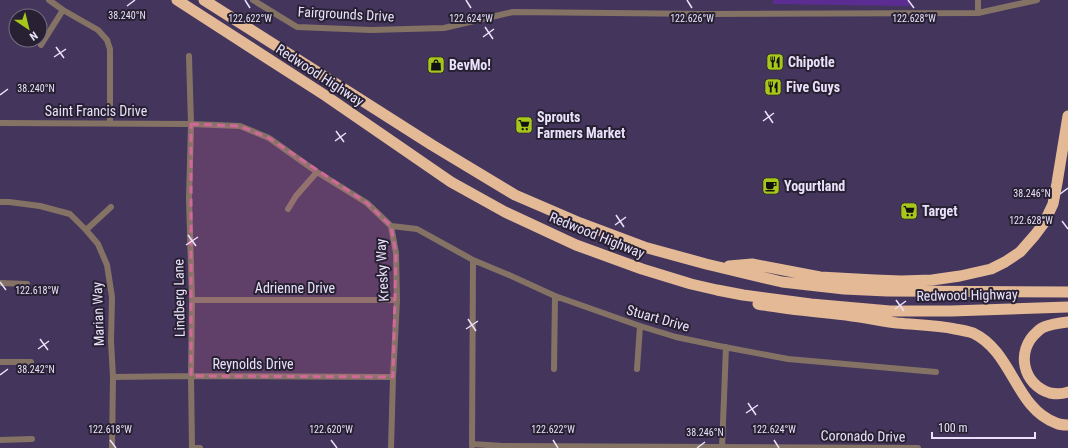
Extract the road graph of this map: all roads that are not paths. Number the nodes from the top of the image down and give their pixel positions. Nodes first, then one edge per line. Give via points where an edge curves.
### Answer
1 (49, 0) edge
2 (177, 0) edge
3 (204, 0) edge
4 (253, 0) edge
5 (978, 0) edge
6 (1037, 0) edge
7 (64, 10) junction
8 (978, 13) junction
9 (48, 34) edge
10 (189, 56) dead end
11 (1068, 116) edge
12 (0, 123) edge
13 (110, 124) junction
14 (191, 124) junction
15 (317, 172) junction
16 (0, 202) edge
17 (111, 208) dead end
18 (288, 209) dead end
19 (391, 226) junction
20 (86, 230) junction
21 (473, 260) junction
22 (716, 266) junction
23 (0, 283) edge
24 (27, 284) dead end
25 (1068, 292) edge
26 (743, 295) junction
27 (555, 296) junction
28 (192, 300) junction
29 (397, 300) junction
30 (1068, 307) edge
31 (1068, 322) edge
32 (640, 326) junction
33 (726, 347) junction
34 (0, 362) edge
35 (32, 362) dead end
36 (637, 369) dead end
37 (554, 370) dead end
38 (936, 372) dead end
39 (191, 376) junction
40 (113, 377) junction
41 (393, 377) junction
42 (1068, 392) edge
43 (1068, 425) edge
44 (32, 439) dead end
45 (0, 440) edge
46 (472, 446) edge
47 (722, 447) edge
48 (112, 448) edge
49 (192, 448) edge
50 (200, 448) edge
51 (392, 448) edge
52 (918, 448) edge

1 - 7 street
2 - 26 highway, Redwood Highway via 326,96 451,182 505,212 576,245 642,269 691,284
3 - 22 highway, Redwood Highway via 515,195 580,224 644,247
4 - 8 street, Fairgrounds Drive via 296,27 371,30 444,28 513,12
5 - 8 street
6 - 8 street, Fairgrounds Drive
7 - 9 street
7 - 13 street via 98,30 107,40 110,49
10 - 14 street, Lindberg Lane
11 - 22 highway via 1053,204 1044,223 1020,252 991,269 932,280 902,281 820,277 752,264
12 - 13 street, Saint Francis Drive
13 - 14 street, Saint Francis Drive
14 - 15 street, Kresky Way via 240,126 269,138
14 - 28 street, Lindberg Lane via 189,199
15 - 18 street
15 - 19 street, Kresky Way via 367,203
16 - 20 street, Marian Way via 40,206 70,214
17 - 20 street
19 - 21 street, Stuart Drive via 416,229
19 - 29 street, Kresky Way via 396,253
20 - 40 street, Marian Way via 98,244 107,265 112,297
21 - 27 street, Stuart Drive
21 - 46 street
22 - 25 highway, Redwood Highway via 782,282 844,289 886,292
23 - 24 street
26 - 30 highway, Redwood Highway via 890,311
26 - 43 highway via 752,302 790,310 972,333 994,349 1032,407 1057,424
27 - 32 street, Stuart Drive
27 - 37 street
28 - 29 street, Adrienne Drive
28 - 39 street, Lindberg Lane
29 - 41 street, Kresky Way
31 - 42 highway via 1042,327 1026,345 1024,354 1025,367 1034,385 1054,394
32 - 33 street, Stuart Drive
32 - 36 street
33 - 38 street, Stuart Drive via 788,359
33 - 47 street
34 - 35 street
39 - 40 street, Reynolds Drive
39 - 41 street, Reynolds Drive
39 - 49 street, Lindberg Lane
40 - 48 street, Marian Way
41 - 51 street, Kresky Way
44 - 45 street
46 - 47 street, Coronado Drive
47 - 52 street, Coronado Drive
49 - 50 street

